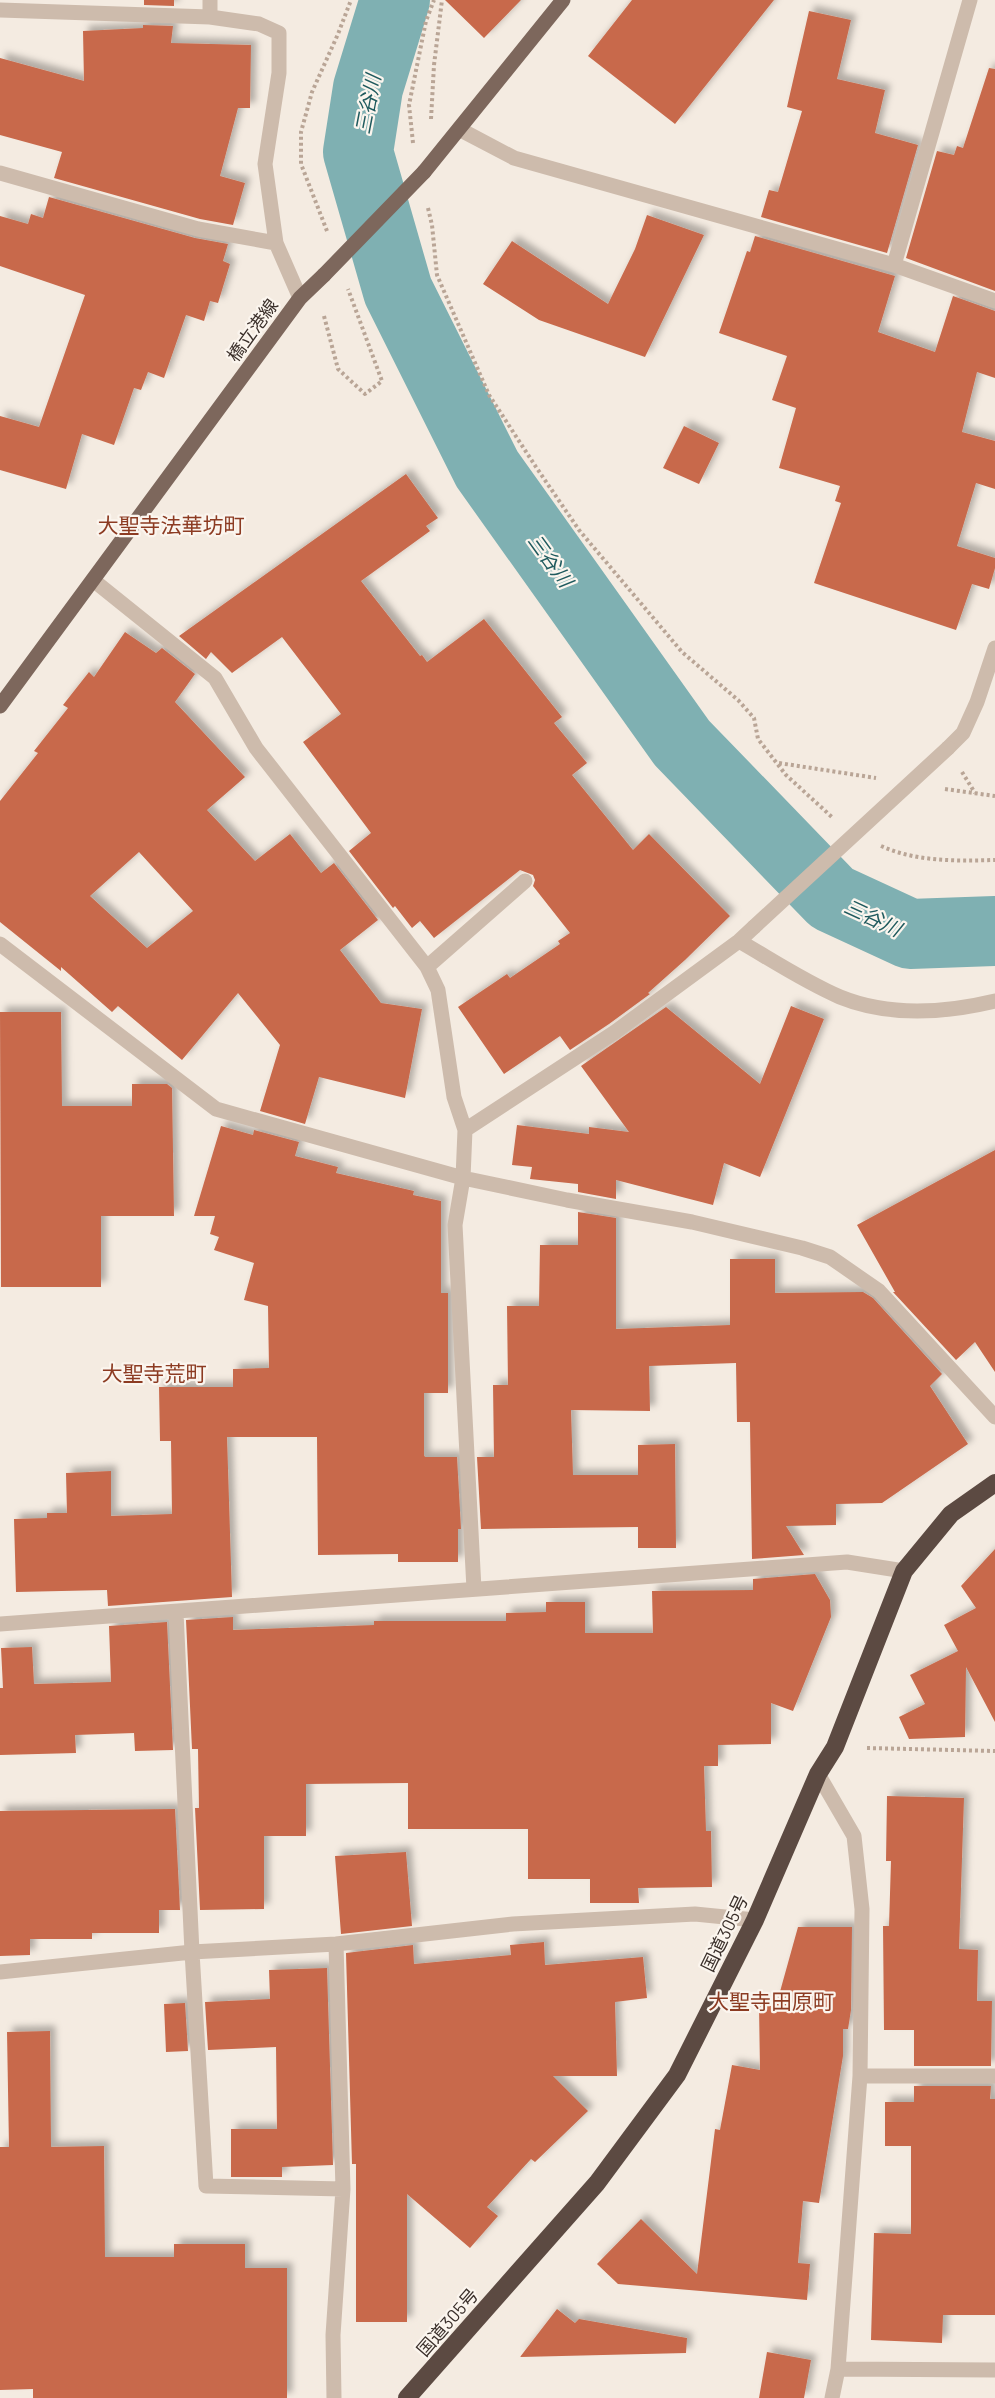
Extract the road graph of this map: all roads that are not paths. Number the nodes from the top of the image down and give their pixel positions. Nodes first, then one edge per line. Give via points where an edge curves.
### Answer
1 (210, 0) edge
2 (564, 0) edge
3 (970, 0) edge
4 (0, 10) edge
5 (210, 17) junction
6 (459, 129) junction
7 (0, 173) edge
8 (276, 243) junction
9 (894, 266) junction
10 (300, 298) junction
11 (995, 301) edge
12 (93, 580) junction
13 (995, 648) edge
14 (0, 706) edge
15 (525, 881) dead end
16 (739, 941) junction
17 (0, 945) edge
18 (427, 967) junction
19 (995, 1001) edge
20 (465, 1130) junction
21 (463, 1178) junction
22 (995, 1417) edge
23 (995, 1483) edge
24 (904, 1571) junction
25 (474, 1589) junction
26 (176, 1612) junction
27 (0, 1624) edge
28 (818, 1774) junction
29 (754, 1920) junction
30 (336, 1944) junction
31 (192, 1952) junction
32 (0, 1972) edge
33 (860, 2076) junction
34 (995, 2076) edge
35 (343, 2189) junction
36 (838, 2369) junction
37 (995, 2370) edge
38 (334, 2398) edge
39 (407, 2398) edge
40 (832, 2398) edge

1 - 5 street
2 - 6 main road, 橋立港線
3 - 9 street
4 - 5 street
5 - 8 street via 259,24 279,33 279,73 265,164
6 - 9 street via 514,158
6 - 10 main road, 橋立港線, bridge via 424,172
7 - 8 street via 198,229
8 - 10 street
9 - 11 street
10 - 12 main road, 橋立港線
12 - 14 main road, 橋立港線
12 - 18 street via 215,678 255,748
13 - 16 street, bridge via 963,733
15 - 18 street
16 - 19 street via 842,997 884,1008 927,1012
16 - 20 street via 615,1032
17 - 21 street via 216,1110
18 - 20 street via 438,990 454,1097
20 - 21 street
21 - 22 street via 692,1222 830,1257 879,1291
21 - 25 street via 455,1225
23 - 24 highway, 国道305号 via 951,1514
24 - 25 street via 847,1562
24 - 28 highway, 国道305号 via 835,1747
25 - 26 street
26 - 27 street
26 - 31 street
28 - 29 highway, 国道305号
28 - 33 street via 854,1836 862,1909
29 - 30 street via 695,1914 513,1924
29 - 39 highway, 国道305号 via 677,2075 597,2183
30 - 31 street
30 - 35 street
31 - 32 street
31 - 35 street via 206,2186
33 - 34 street
33 - 36 street
35 - 38 street via 333,2335
36 - 37 street
36 - 40 street

